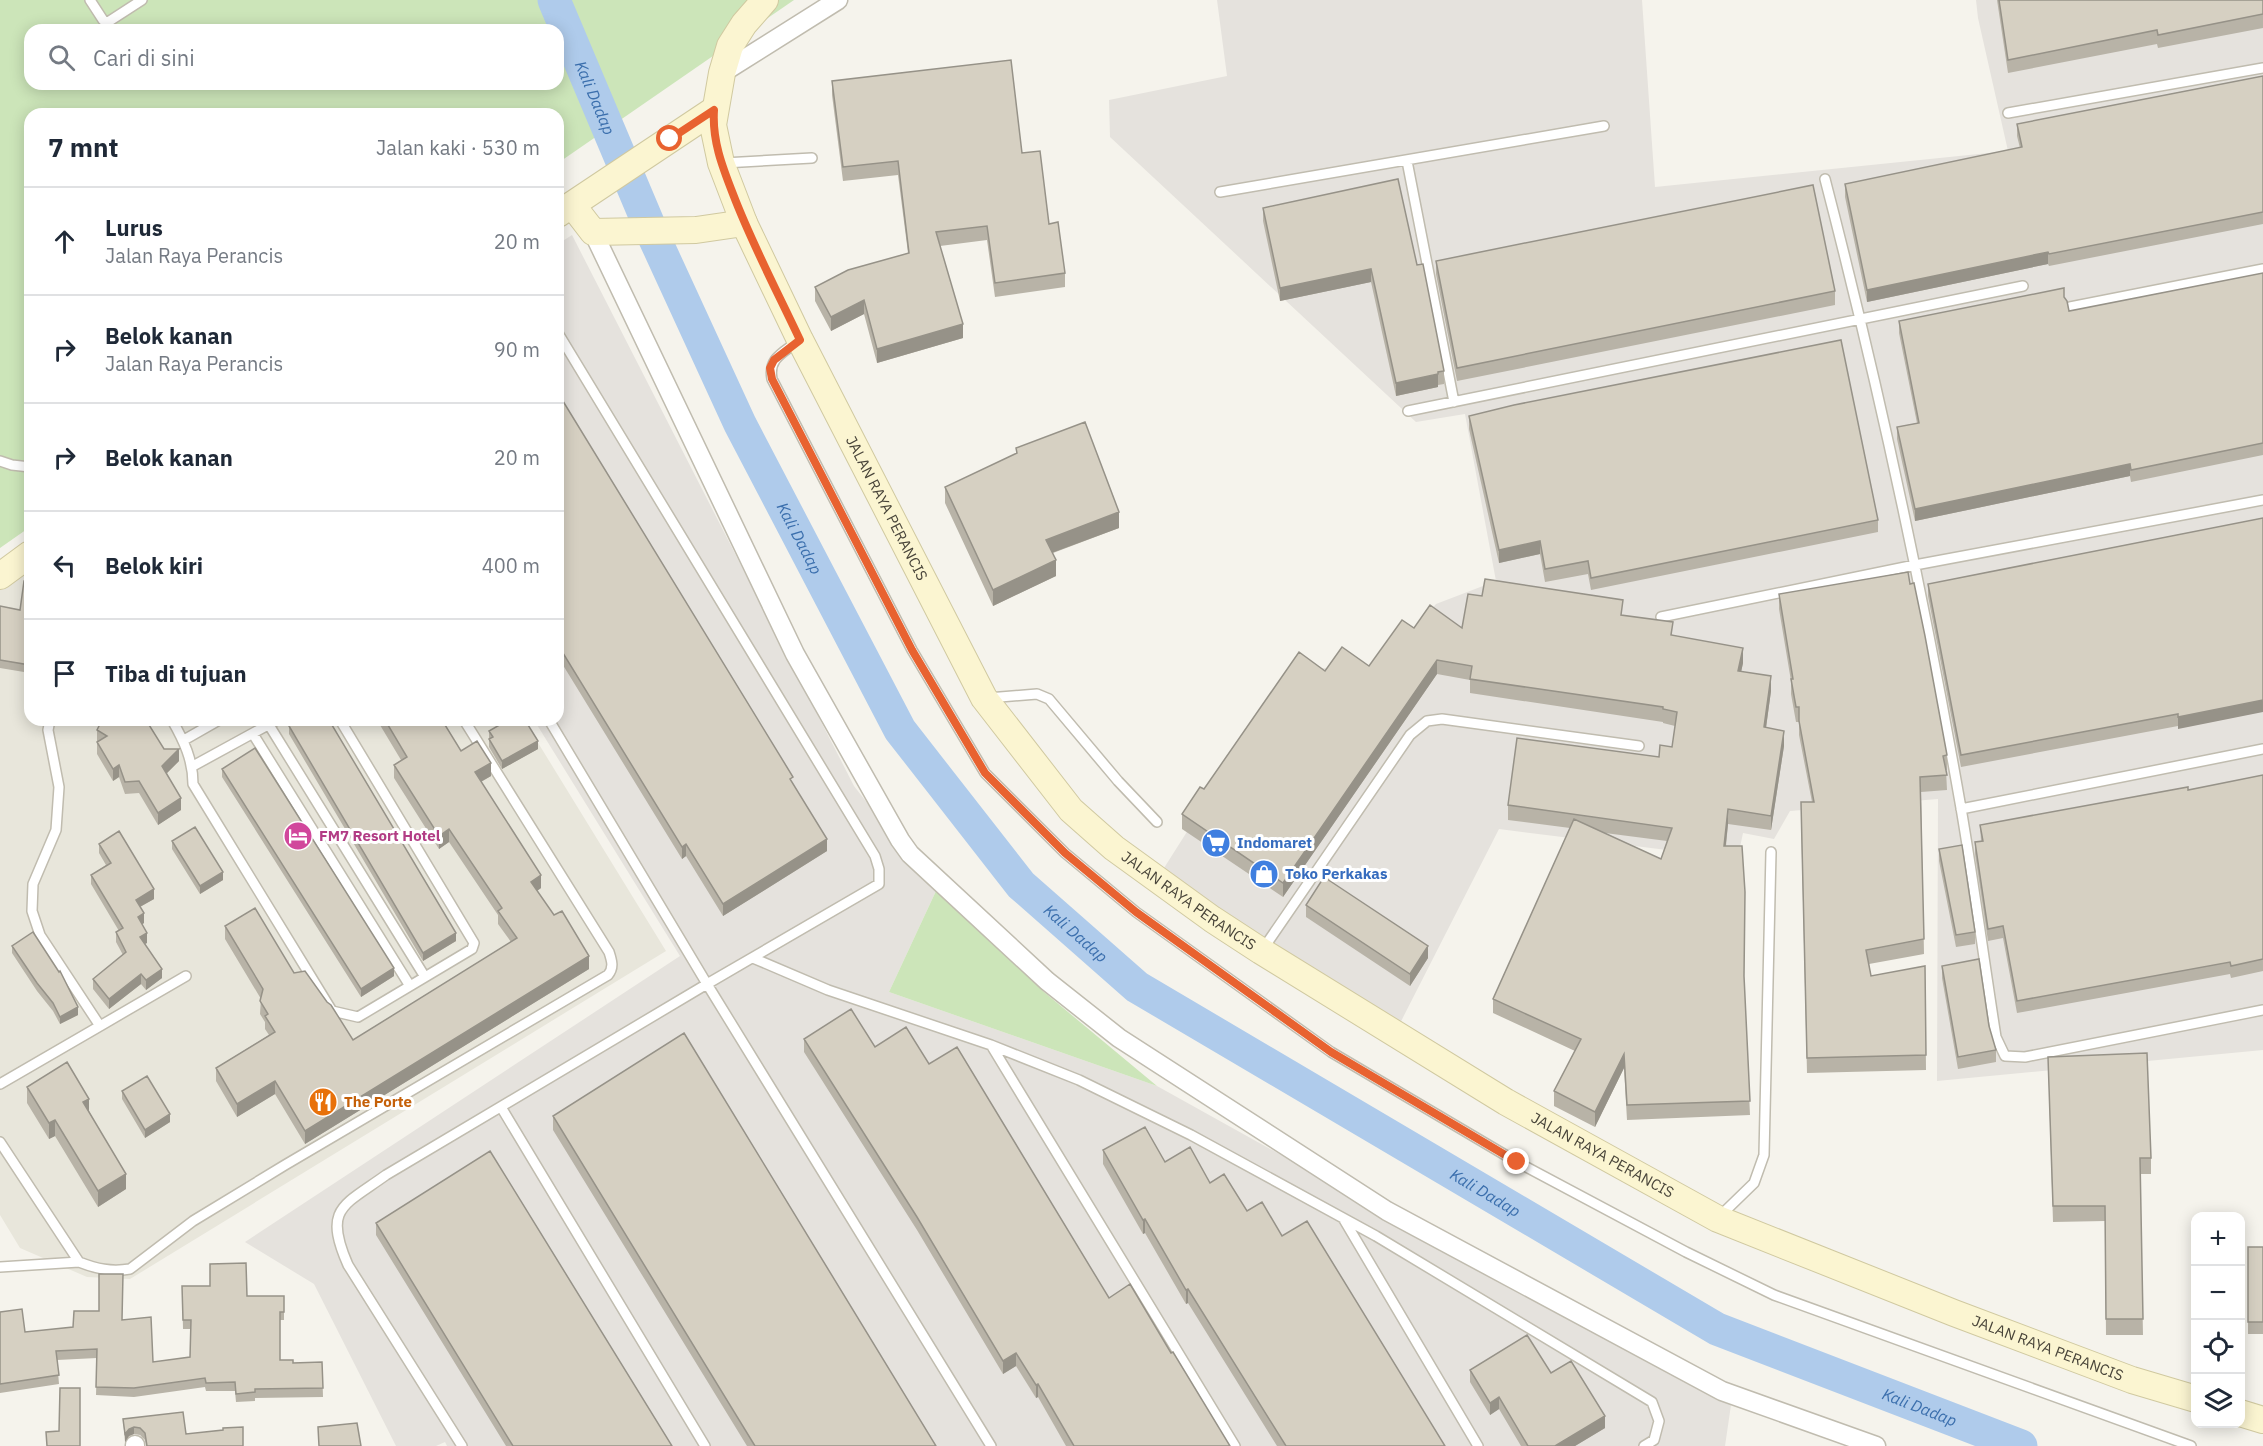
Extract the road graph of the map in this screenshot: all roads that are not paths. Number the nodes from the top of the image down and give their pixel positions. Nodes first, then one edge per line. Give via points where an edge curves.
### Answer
1 (90, 0) edge
2 (142, 0) edge
3 (765, 0) edge
4 (838, 0) edge
5 (2263, 69) edge
6 (722, 73) junction
7 (714, 110) junction
8 (2008, 114) dead end
9 (1604, 126) dead end
10 (812, 158) dead end
11 (1407, 160) junction
12 (721, 163) junction
13 (1825, 179) dead end
14 (1220, 192) dead end
15 (565, 210) edge
16 (744, 223) junction
17 (593, 232) junction
18 (2263, 269) edge
19 (2023, 286) dead end
20 (2070, 307) edge
21 (1861, 317) junction
22 (800, 340) junction
23 (564, 343) edge
24 (1454, 402) junction
25 (1408, 411) dead end
26 (0, 461) edge
27 (24, 467) edge
28 (2263, 500) edge
29 (24, 559) edge
30 (1915, 565) junction
31 (0, 576) edge
32 (1661, 617) dead end
33 (984, 698) junction
34 (49, 726) edge
35 (176, 726) edge
36 (208, 726) edge
37 (266, 726) edge
38 (275, 726) edge
39 (344, 726) edge
40 (468, 726) edge
41 (553, 726) edge
42 (253, 734) junction
43 (184, 740) junction
44 (1639, 746) dead end
45 (2263, 749) edge
46 (193, 766) junction
47 (1961, 809) junction
48 (1157, 822) dead end
49 (1771, 852) dead end
50 (1261, 951) junction
51 (753, 958) junction
52 (186, 976) dead end
53 (425, 977) junction
54 (707, 984) junction
55 (410, 986) junction
56 (2263, 1010) edge
57 (100, 1026) junction
58 (992, 1044) junction
59 (0, 1084) edge
60 (501, 1107) junction
61 (0, 1142) edge
62 (0, 1155) edge
63 (12, 1160) junction
64 (1343, 1218) junction
65 (1718, 1219) junction
66 (79, 1262) junction
67 (0, 1267) edge
68 (2191, 1398) edge
69 (2245, 1414) edge
70 (2263, 1420) edge
71 (462, 1446) edge
72 (705, 1446) edge
73 (991, 1446) edge
74 (1235, 1446) edge
75 (1478, 1446) edge
76 (1644, 1446) edge
77 (1876, 1446) edge
78 (2191, 1446) edge

1 - 2 lane via 108,22
3 - 6 street, JALAN RAYA PERANCIS via 730,46
4 - 6 street
5 - 8 lane
6 - 7 street, JALAN RAYA PERANCIS
7 - 12 street, JALAN RAYA PERANCIS
7 - 15 street
9 - 11 lane
10 - 12 lane
11 - 14 lane
11 - 24 lane
12 - 16 street, JALAN RAYA PERANCIS
13 - 21 lane
15 - 17 street
16 - 17 street via 696,230
16 - 22 street, JALAN RAYA PERANCIS
17 - 77 street via 795,654 910,854 1047,981 1119,1038 1387,1211 1722,1391
18 - 20 lane
19 - 21 lane
21 - 24 lane
21 - 30 lane
22 - 33 street, JALAN RAYA PERANCIS
22 - 78 lane via 774,360 770,368 772,379 918,660 985,773 1065,853 1136,912 1331,1052 1517,1162 1686,1252 1774,1295
23 - 51 lane via 877,863 879,884
24 - 25 lane
26 - 27 lane
28 - 30 lane
29 - 31 street
30 - 32 lane
30 - 47 lane
33 - 48 lane via 1037,694 1049,699
33 - 50 street, JALAN RAYA PERANCIS via 1071,810 1114,848
34 - 57 lane via 58,787 56,830 33,884 32,911 40,936
35 - 43 lane
36 - 43 lane
37 - 42 lane
38 - 53 lane
39 - 53 lane via 474,943 472,949
40 - 66 lane via 609,952 611,971 193,1221 130,1269 98,1270
41 - 54 lane
42 - 46 lane
42 - 55 lane
43 - 46 lane
44 - 50 lane via 1442,719 1427,721 1410,735
45 - 47 lane
46 - 55 lane via 193,784 332,1011 358,1017
47 - 56 lane via 1996,1037 2005,1056 2025,1058
49 - 65 lane via 1764,1155 1754,1184
50 - 65 street, JALAN RAYA PERANCIS via 1506,1102
51 - 54 lane
51 - 58 lane via 828,990
52 - 57 lane
53 - 55 lane
54 - 60 lane
54 - 73 lane
57 - 59 lane
58 - 64 lane via 1080,1080 1191,1135
58 - 74 lane
60 - 71 lane via 377,1181 342,1206 336,1222 339,1245 348,1265
60 - 72 lane
61 - 63 lane
62 - 63 lane
63 - 66 lane
64 - 75 lane
64 - 76 lane via 1652,1402 1659,1421 1654,1440
65 - 68 street, JALAN RAYA PERANCIS via 2010,1334 2132,1380
66 - 67 lane
69 - 70 street

